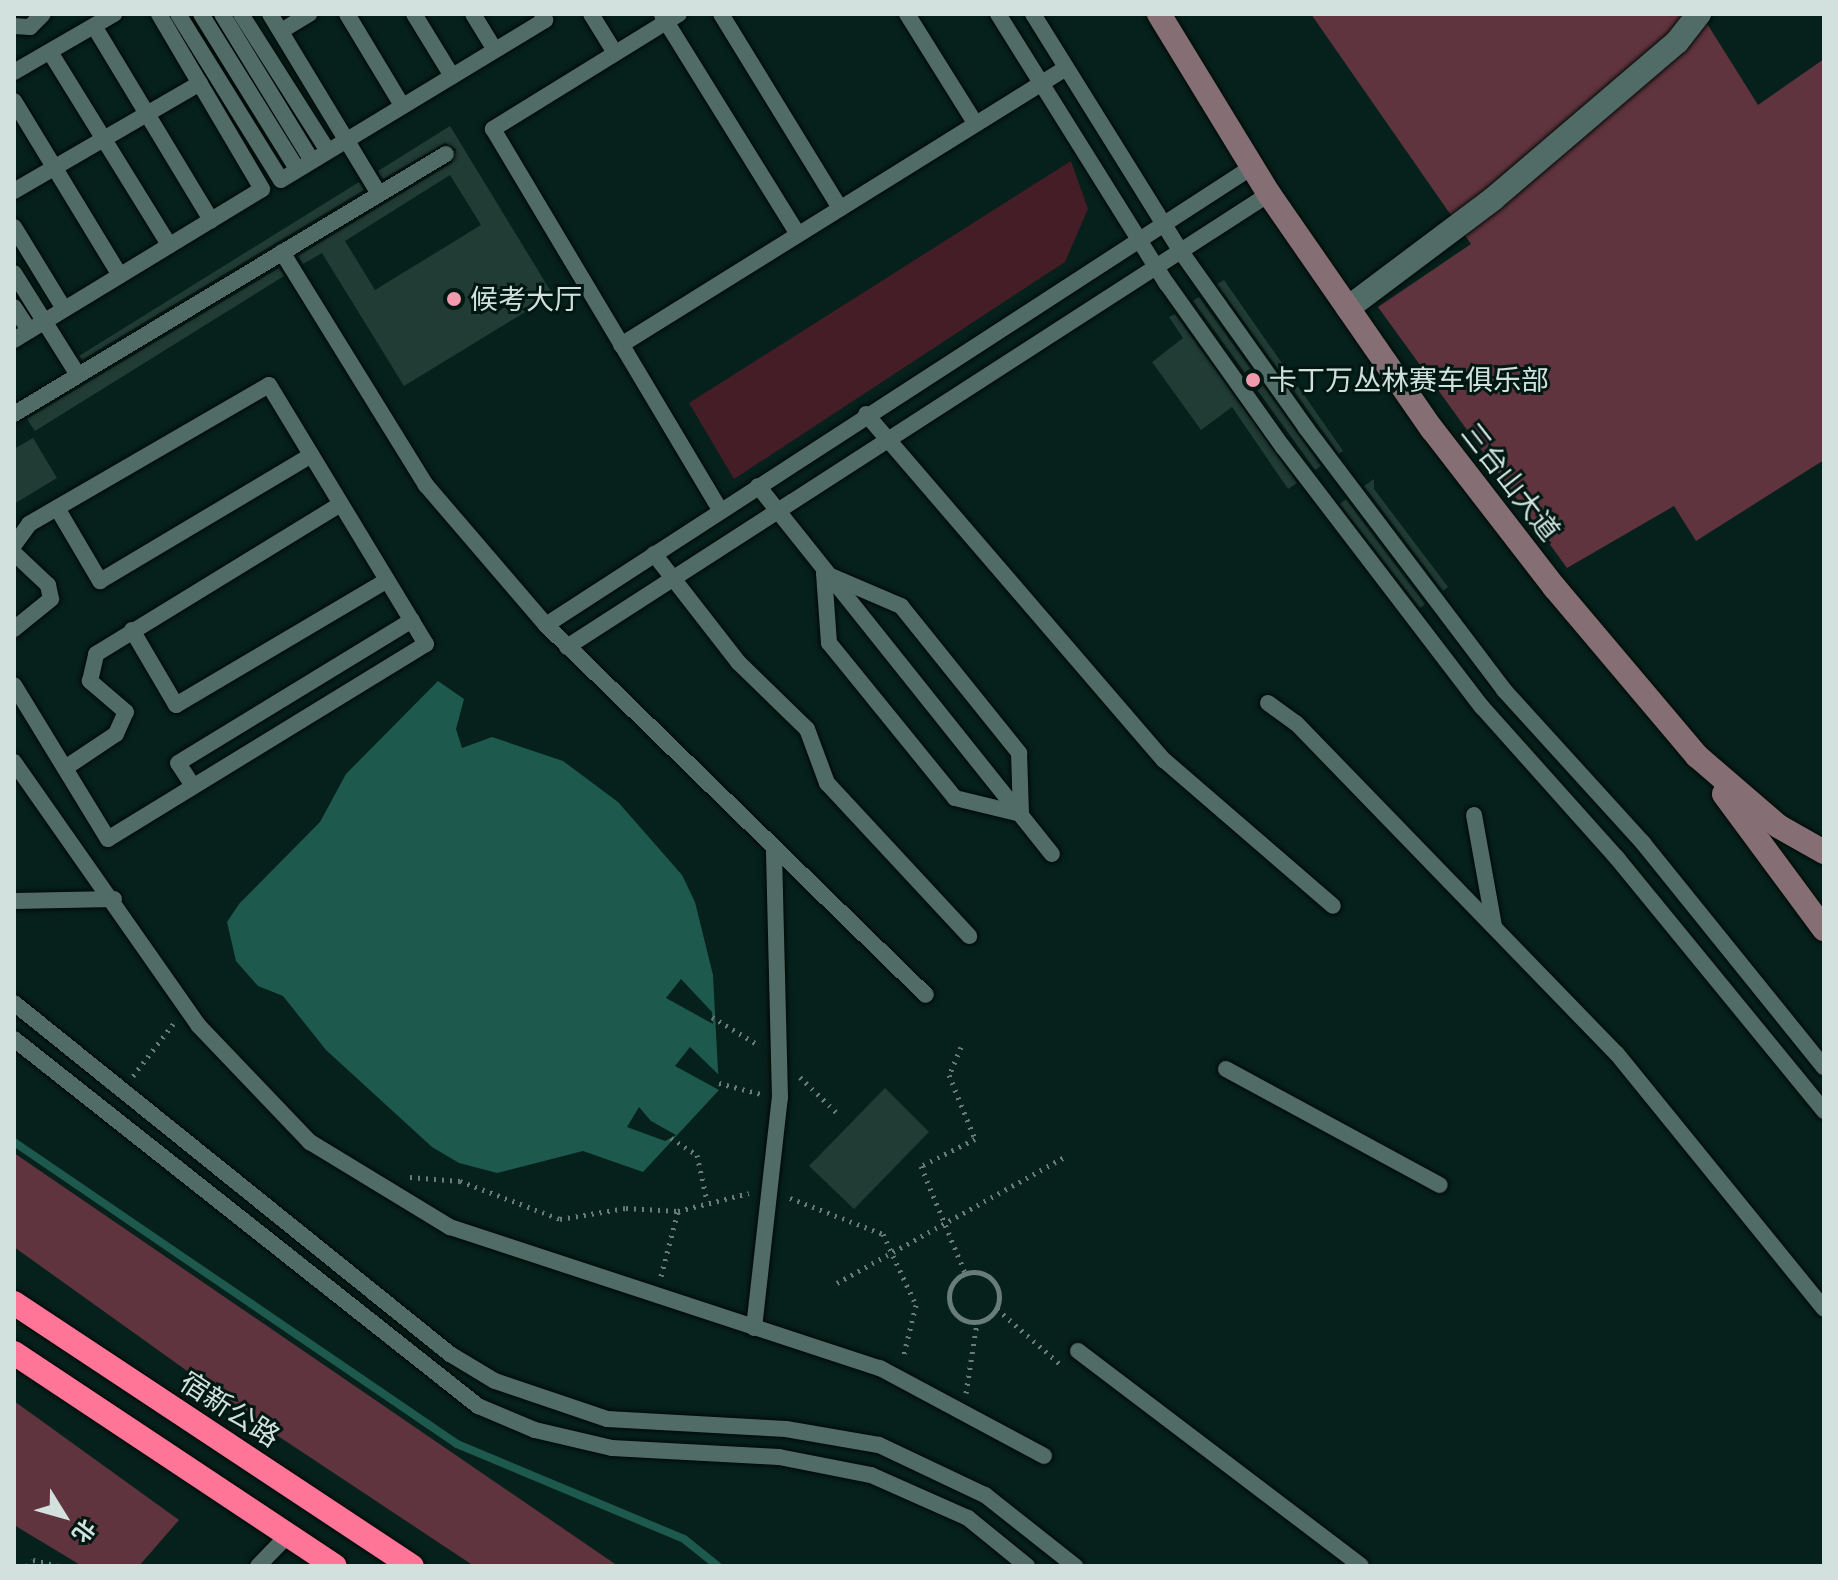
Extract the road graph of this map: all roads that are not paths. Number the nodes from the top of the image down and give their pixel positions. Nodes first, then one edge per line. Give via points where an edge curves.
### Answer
1 (43, 14) edge
2 (159, 14) edge
3 (178, 14) edge
4 (201, 14) edge
5 (222, 14) edge
6 (241, 14) edge
7 (270, 14) edge
8 (309, 14) edge
9 (347, 14) edge
10 (414, 14) edge
11 (473, 14) edge
12 (542, 14) edge
13 (591, 14) edge
14 (721, 14) edge
15 (907, 14) edge
16 (998, 14) edge
17 (1033, 14) edge
18 (1159, 14) edge
19 (1699, 14) edge
20 (669, 17) edge
21 (106, 18) edge
22 (14, 26) edge
23 (281, 31) junction
24 (495, 50) junction
25 (50, 52) junction
26 (615, 53) junction
27 (1066, 68) junction
28 (14, 72) edge
29 (452, 76) junction
30 (200, 83) junction
31 (1041, 83) junction
32 (14, 101) edge
33 (402, 105) junction
34 (147, 114) junction
35 (975, 123) junction
36 (104, 139) junction
37 (347, 139) junction
38 (328, 151) junction
39 (446, 154) dead end
40 (305, 165) junction
41 (1252, 167) junction
42 (54, 168) junction
43 (14, 191) edge
44 (379, 194) junction
45 (1269, 194) junction
46 (840, 208) junction
47 (211, 220) junction
48 (1164, 225) junction
49 (14, 227) edge
50 (798, 234) junction
51 (1140, 240) junction
52 (169, 245) junction
53 (1179, 249) junction
54 (282, 252) junction
55 (1155, 264) junction
56 (14, 273) edge
57 (120, 275) junction
58 (14, 307) edge
59 (1348, 308) junction
60 (64, 309) junction
61 (45, 321) junction
62 (18, 337) edge
63 (621, 345) junction
64 (78, 375) junction
65 (14, 414) edge
66 (866, 414) junction
67 (880, 439) junction
68 (311, 455) junction
69 (758, 486) junction
70 (341, 504) junction
71 (57, 508) junction
72 (720, 510) junction
73 (773, 510) junction
74 (14, 545) edge
75 (14, 553) edge
76 (654, 554) junction
77 (824, 573) junction
78 (672, 577) junction
79 (387, 580) junction
80 (412, 620) junction
81 (546, 625) junction
82 (14, 629) edge
83 (132, 630) junction
84 (567, 647) junction
85 (14, 685) edge
86 (1268, 703) dead end
87 (1697, 756) junction
88 (14, 762) edge
89 (65, 768) junction
90 (193, 786) junction
91 (1021, 814) junction
92 (1474, 815) dead end
93 (774, 852) junction
94 (1824, 852) edge
95 (1052, 854) dead end
96 (114, 899) junction
97 (14, 901) edge
98 (1333, 906) dead end
99 (1494, 926) junction
100 (1824, 929) edge
101 (969, 936) dead end
102 (926, 995) dead end
103 (14, 1003) edge
104 (14, 1039) edge
105 (1824, 1067) edge
106 (1226, 1069) dead end
107 (1824, 1111) edge
108 (1440, 1185) dead end
109 (14, 1303) edge
110 (1824, 1309) edge
111 (754, 1328) junction
112 (1078, 1351) dead end
113 (14, 1353) edge
114 (1044, 1456) dead end
115 (288, 1535) junction
116 (258, 1566) edge
117 (335, 1566) edge
118 (412, 1566) edge
119 (1027, 1566) edge
120 (1075, 1566) edge
121 (1361, 1566) edge

1 - 22 lane via 30,27
2 - 30 lane
3 - 40 lane via 281,180
4 - 40 lane
5 - 40 lane
6 - 38 lane
7 - 23 lane
8 - 23 lane
9 - 33 lane
10 - 29 lane
11 - 24 lane
12 - 24 lane via 545,20
13 - 26 lane
14 - 46 lane
15 - 35 lane
16 - 31 lane
17 - 27 lane
18 - 41 main road, 三台山大道
19 - 59 street via 1677,42 1493,199
20 - 26 lane
20 - 50 lane
21 - 25 lane
21 - 34 lane
23 - 37 lane
24 - 29 lane
25 - 28 lane
25 - 36 lane
26 - 63 lane via 493,129
27 - 31 lane
27 - 48 lane
29 - 33 lane
30 - 34 lane
30 - 47 lane via 262,189
31 - 35 lane
31 - 51 lane
32 - 42 lane
33 - 37 lane
34 - 36 lane
34 - 47 lane
35 - 46 lane
36 - 42 lane
36 - 52 lane
37 - 38 lane
37 - 44 lane
38 - 40 lane
39 - 44 lane
41 - 45 main road, 三台山大道
41 - 48 lane
42 - 43 lane
42 - 57 lane
44 - 54 lane
45 - 53 lane
45 - 59 main road, 三台山大道
46 - 50 lane
47 - 52 lane
48 - 51 lane
48 - 53 lane
49 - 60 lane
50 - 63 lane
51 - 55 lane
51 - 66 lane
52 - 57 lane
53 - 55 lane
53 - 105 lane via 1504,690 1643,843
54 - 64 lane
54 - 81 lane via 426,485
55 - 67 lane
55 - 107 lane via 1482,707 1617,858
56 - 61 lane
57 - 60 lane
58 - 62 lane
59 - 87 main road, 三台山大道 via 1555,588
60 - 61 lane
61 - 62 lane
61 - 64 lane
63 - 72 lane
64 - 65 lane
66 - 67 lane
66 - 69 lane
67 - 73 lane
67 - 98 lane via 1164,760
68 - 70 lane
68 - 71 lane via 269,385
68 - 71 lane via 100,581
69 - 72 lane
69 - 73 lane
70 - 79 lane
70 - 83 lane
71 - 74 lane via 29,524
72 - 76 lane
73 - 77 lane
73 - 78 lane
75 - 82 lane via 48,585 51,599
76 - 78 lane
76 - 81 lane
77 - 91 lane
77 - 91 lane via 901,606 1019,753
77 - 91 lane via 829,643 955,798
78 - 84 lane
78 - 101 lane via 738,662 807,729 827,783
79 - 80 lane
79 - 83 lane via 176,705
80 - 90 lane via 426,644
80 - 90 lane via 178,763
81 - 84 lane
83 - 89 lane via 88,667 97,690 122,701 123,721
84 - 93 lane
85 - 89 lane
86 - 99 lane via 1296,723
87 - 94 main road, 三台山大道 via 1778,826
87 - 100 main road
88 - 96 lane
89 - 90 lane via 108,839
91 - 95 lane
92 - 99 lane
93 - 102 lane
93 - 111 lane via 770,909 780,1098
96 - 97 lane
96 - 111 lane via 186,1007 261,1097 310,1142 374,1185 450,1227
99 - 110 lane via 1617,1054
103 - 120 lane via 450,1354 495,1381 607,1419 786,1429 879,1445 985,1495
104 - 119 lane via 478,1406 535,1430 612,1448 779,1457 871,1475 968,1518
106 - 108 lane
109 - 118 highway, 宿新公路
111 - 114 lane via 897,1376
112 - 121 lane
113 - 115 highway
115 - 116 lane
115 - 117 highway

